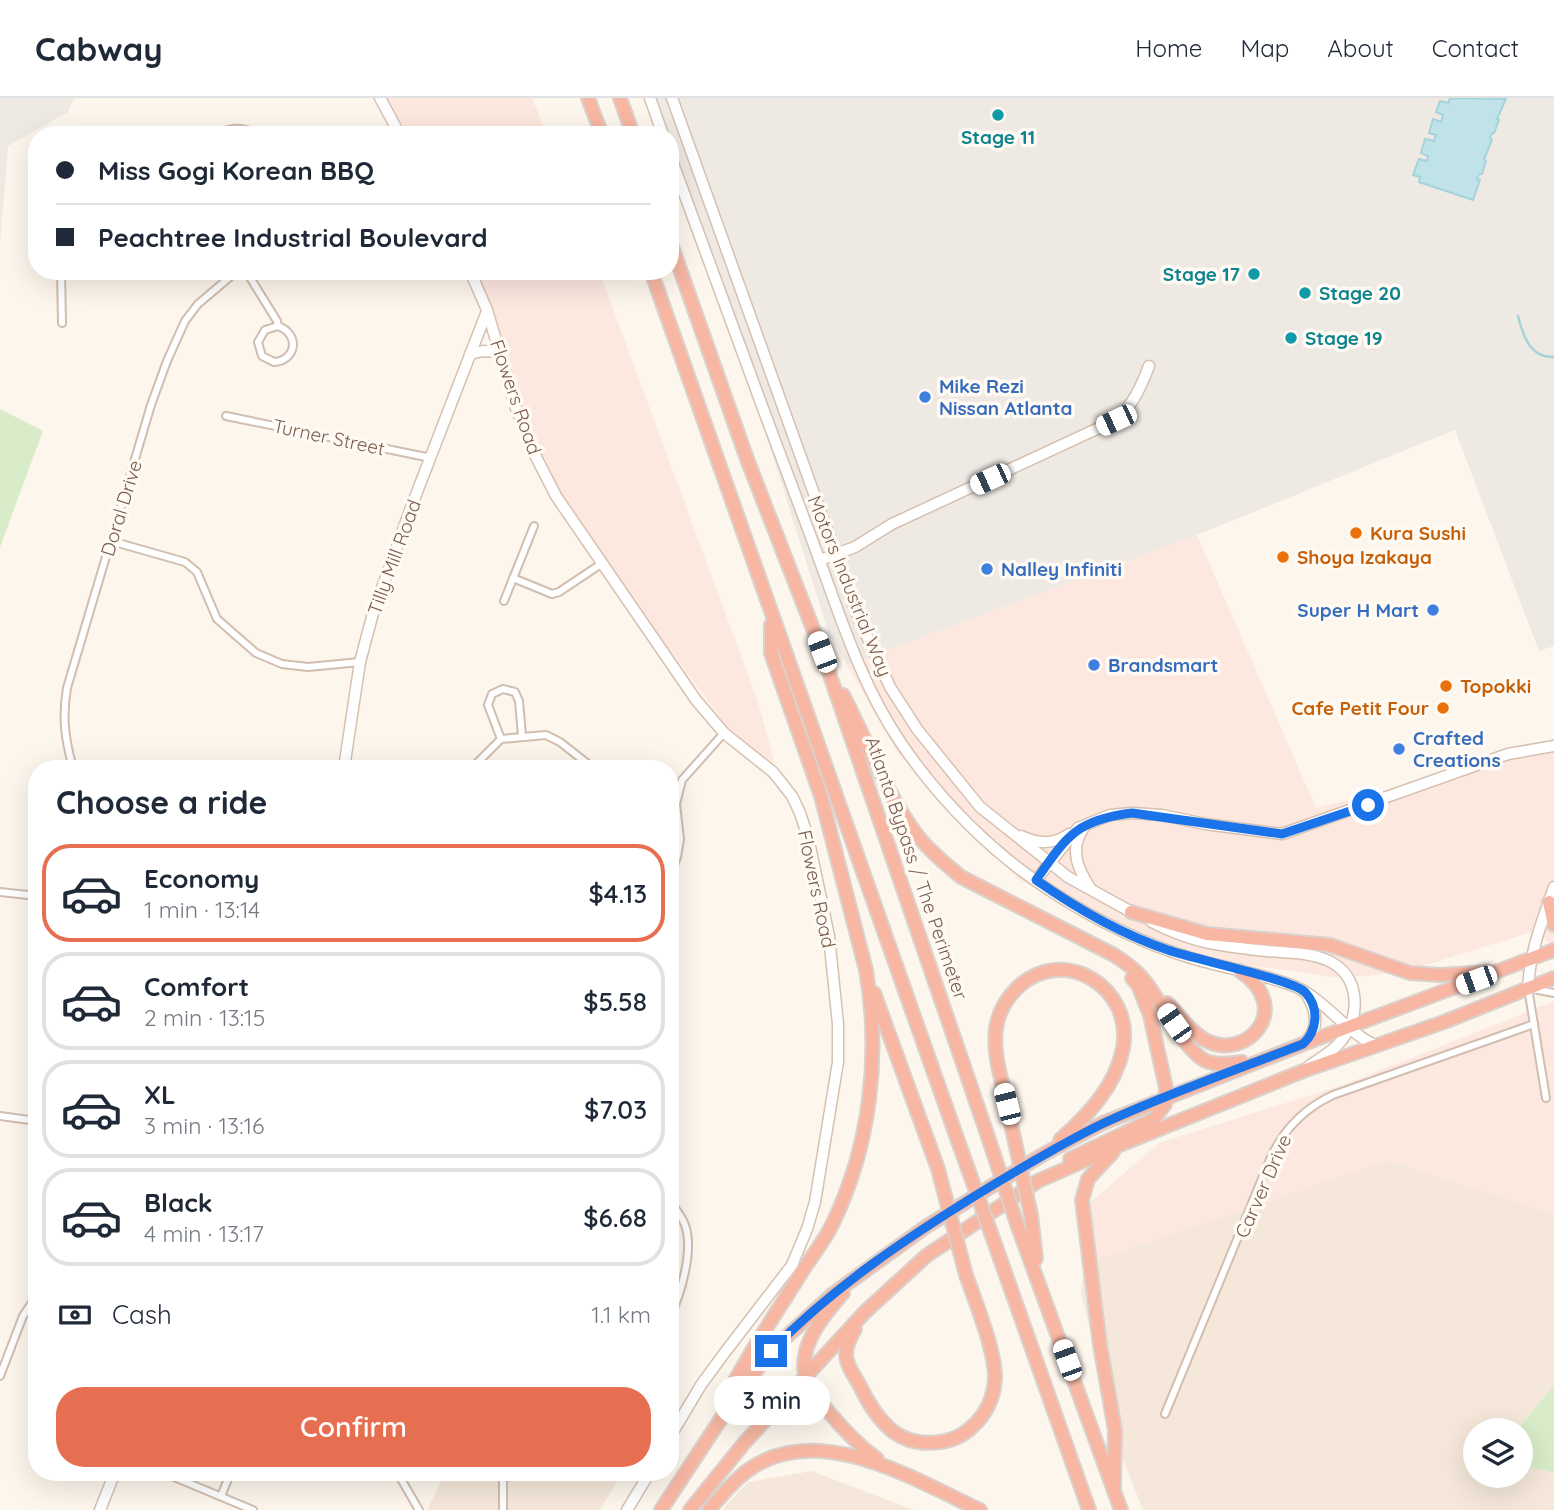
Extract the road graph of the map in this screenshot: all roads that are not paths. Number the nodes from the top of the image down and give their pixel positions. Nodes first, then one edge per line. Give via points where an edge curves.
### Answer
1 (380, 98) edge
2 (588, 98) edge
3 (620, 98) edge
4 (650, 98) edge
5 (671, 98) edge
6 (395, 126) edge
7 (599, 126) edge
8 (630, 126) edge
9 (660, 126) edge
10 (679, 179) edge
11 (679, 266) edge
12 (61, 280) edge
13 (226, 280) edge
14 (252, 280) edge
15 (474, 280) edge
16 (654, 280) edge
17 (487, 310) junction
18 (62, 323) dead end
19 (278, 327) junction
20 (500, 352) junction
21 (470, 354) junction
22 (1149, 366) dead end
23 (226, 416) dead end
24 (431, 458) junction
25 (534, 526) dead end
26 (111, 541) junction
27 (835, 554) junction
28 (820, 560) junction
29 (601, 564) junction
30 (513, 578) junction
31 (504, 601) dead end
32 (771, 614) junction
33 (822, 652) junction
34 (360, 662) junction
35 (724, 733) junction
36 (522, 736) junction
37 (501, 739) junction
38 (1554, 746) edge
39 (71, 760) edge
40 (345, 760) edge
41 (479, 760) edge
42 (583, 760) edge
43 (679, 786) edge
44 (1083, 825) junction
45 (1009, 831) junction
46 (1048, 863) junction
47 (1036, 880) junction
48 (1554, 887) edge
49 (1092, 890) junction
50 (0, 892) edge
51 (28, 895) edge
52 (1549, 902) junction
53 (1131, 912) junction
54 (1554, 925) edge
55 (1087, 942) junction
56 (1554, 950) edge
57 (1530, 961) junction
58 (866, 970) junction
59 (1240, 971) junction
60 (1502, 971) junction
61 (1554, 978) edge
62 (1143, 979) junction
63 (1528, 988) junction
64 (1304, 992) junction
65 (1554, 993) edge
66 (1534, 1024) junction
67 (1348, 1029) junction
68 (1303, 1044) junction
69 (1377, 1046) junction
70 (1263, 1059) junction
71 (1303, 1071) junction
72 (1167, 1097) junction
73 (1546, 1098) dead end
74 (0, 1116) edge
75 (28, 1120) edge
76 (1122, 1144) junction
77 (1044, 1154) junction
78 (1038, 1181) junction
79 (679, 1216) edge
80 (859, 1274) junction
81 (1039, 1284) junction
82 (679, 1292) edge
83 (28, 1309) edge
84 (865, 1312) junction
85 (0, 1376) edge
86 (806, 1377) junction
87 (1165, 1414) dead end
88 (679, 1422) edge
89 (702, 1445) junction
90 (884, 1465) junction
91 (111, 1481) edge
92 (184, 1481) edge
93 (227, 1481) edge
94 (402, 1481) edge
95 (503, 1481) edge
96 (645, 1481) edge
97 (1114, 1488) junction
98 (221, 1496) junction
99 (100, 1510) edge
100 (253, 1510) edge
101 (419, 1510) edge
102 (503, 1510) edge
103 (627, 1510) edge
104 (661, 1510) edge
105 (690, 1510) edge
106 (709, 1510) edge
107 (980, 1510) edge
108 (1089, 1510) edge
109 (1121, 1510) edge

1 - 6 main road
2 - 7 highway
3 - 8 highway
4 - 9 main road
5 - 27 main road, Motors Industrial Way
10 - 28 main road, Motors Industrial Way
11 - 33 highway, Atlanta Bypass / The Perimeter
12 - 18 street
13 - 26 street, Doral Drive via 185,321 151,405
14 - 19 street
15 - 17 main road, Flowers Road
16 - 32 highway
17 - 20 main road, Flowers Road
17 - 21 main road, Tilly Mill Road
19 - 19 street via 265,330 258,342 262,356 274,362 287,358 294,346 290,333
20 - 21 main road
20 - 29 main road, Flowers Road via 534,453
21 - 24 main road, Tilly Mill Road
22 - 27 main road via 1138,394 1116,420
23 - 24 street, Turner Street
24 - 34 main road, Tilly Mill Road via 377,601
25 - 30 street
26 - 34 street via 185,562 197,572 217,619 256,653 282,664 308,667
26 - 39 street, Doral Drive via 66,688 62,713
27 - 28 main road
27 - 45 main road, Motors Industrial Way via 859,619 899,701 946,768 980,807
28 - 47 main road, Motors Industrial Way via 867,682 899,741 926,779 974,829
29 - 30 street via 552,594
29 - 35 main road, Flowers Road
30 - 31 street
32 - 58 highway via 771,653 821,796
32 - 108 highway, bridge
33 - 55 highway via 893,797 918,837 961,877
33 - 81 highway, Atlanta Bypass / The Perimeter, bridge
34 - 40 main road, Tilly Mill Road
35 - 43 street
35 - 88 main road, Flowers Road via 773,772 796,804 808,837 828,936 839,1044 815,1202 792,1265 701,1385
36 - 37 street
36 - 37 street via 520,702 515,692 503,689 492,694 488,705
36 - 42 street via 546,735
37 - 41 street
38 - 44 main road via 1508,754 1282,834 1132,813
44 - 45 main road via 1062,838 1037,843
44 - 46 main road
44 - 49 main road via 1075,859
45 - 46 main road, Motors Industrial Way
46 - 47 main road
46 - 49 main road, Motors Industrial Way
47 - 59 main road, Motors Industrial Way via 1144,941
48 - 52 main road
49 - 53 main road, Motors Industrial Way
50 - 51 street
52 - 54 highway
52 - 57 main road
53 - 60 highway via 1207,934 1330,945 1410,973
53 - 67 main road, Motors Industrial Way via 1195,941 1327,960 1345,974 1355,995
55 - 62 highway via 1114,955
55 - 72 highway via 1119,964 1138,985 1150,1015
56 - 57 highway
57 - 60 highway
57 - 63 main road
58 - 84 highway, bridge via 938,1169 994,1366 994,1389 987,1410 970,1429 947,1441 930,1443 889,1429 862,1390 846,1354
58 - 89 highway via 871,998 871,1098 854,1168 831,1225 739,1371
59 - 62 highway via 1262,996 1265,1018 1255,1033 1224,1046 1201,1038
59 - 64 main road, Motors Industrial Way
60 - 67 highway
61 - 63 highway
62 - 70 highway via 1189,1045 1206,1061 1225,1064
63 - 65 street
63 - 66 street
63 - 69 highway
64 - 67 main road, Motors Industrial Way
64 - 68 main road via 1316,1021
66 - 73 street
66 - 87 street, Carver Drive via 1333,1095 1290,1127 1271,1157
67 - 68 highway
67 - 69 main road, Motors Industrial Way
67 - 71 main road via 1337,1045
68 - 70 highway
69 - 71 highway
70 - 72 highway
71 - 76 highway
72 - 77 highway
72 - 78 highway via 1154,1119 1070,1159
74 - 75 street
76 - 78 highway
76 - 97 highway via 1092,1173 1082,1200 1115,1430
77 - 80 highway
77 - 81 highway, bridge via 1092,1110 1112,1079 1124,1039 1121,1012 1113,997 1094,980 1068,971 1048,972 1022,984 1005,1003 996,1028 997,1053 1031,1215
78 - 84 highway via 926,1255
79 - 82 street via 688,1242
80 - 86 highway via 812,1335 806,1352
80 - 89 highway via 771,1351
81 - 97 highway, Atlanta Bypass / The Perimeter
83 - 85 street
84 - 86 highway
86 - 90 highway via 837,1422
86 - 105 highway
89 - 104 highway
90 - 106 highway via 827,1451 786,1454 747,1471
90 - 107 highway
91 - 99 main road
92 - 98 street
93 - 98 street
94 - 101 street
95 - 102 street
96 - 103 main road
97 - 109 highway, Atlanta Bypass / The Perimeter
98 - 100 street

